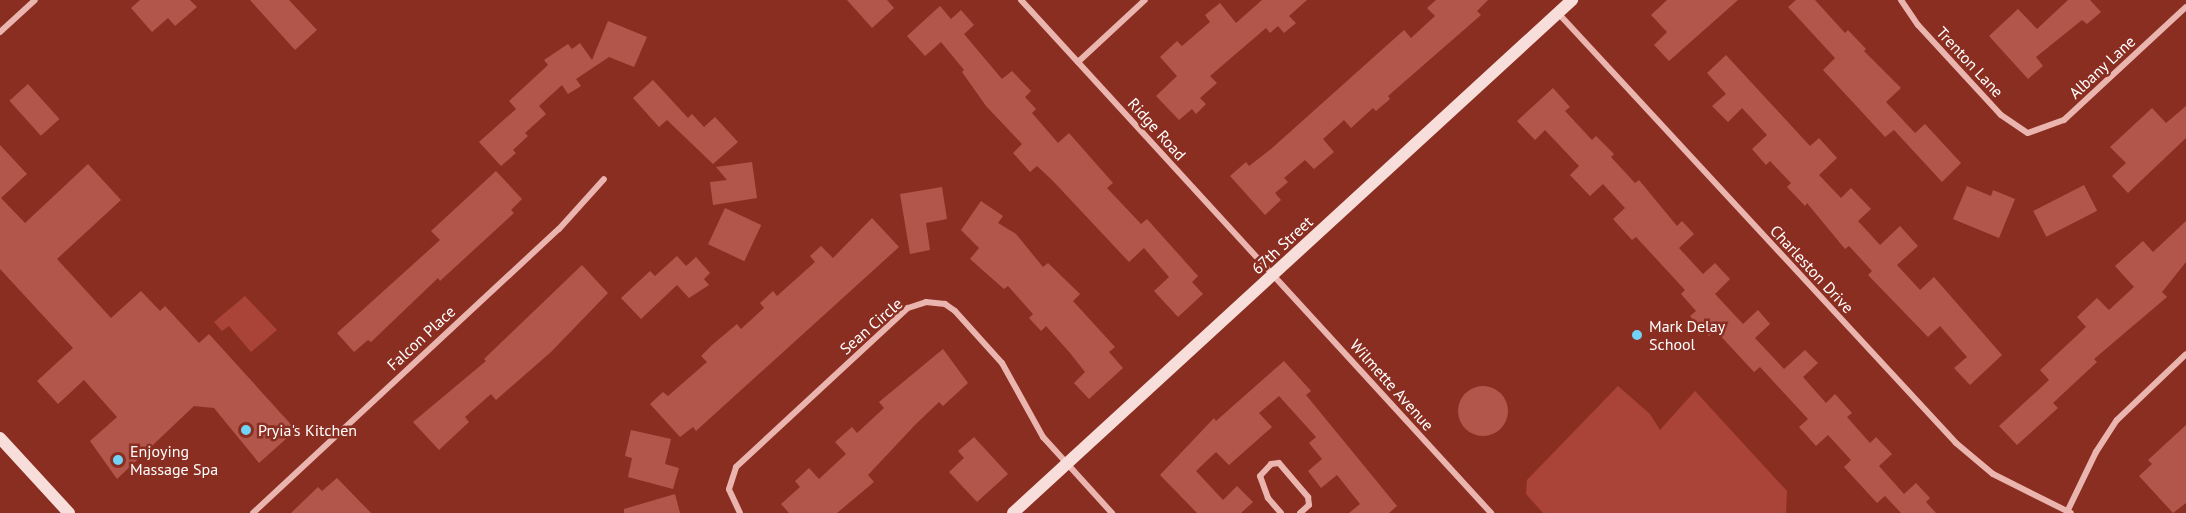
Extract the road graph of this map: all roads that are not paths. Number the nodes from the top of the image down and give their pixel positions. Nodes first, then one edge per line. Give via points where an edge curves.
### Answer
1 (35, 0) edge
2 (1021, 0) edge
3 (1145, 0) edge
4 (1572, 0) edge
5 (1901, 0) edge
6 (2186, 7) edge
7 (1558, 13) junction
8 (0, 32) edge
9 (1078, 62) junction
10 (2028, 133) joint
11 (604, 179) dead end
12 (1272, 276) junction
13 (2186, 354) edge
14 (2, 441) edge
15 (1067, 464) junction
16 (2069, 512) edge
17 (69, 513) edge
18 (253, 513) edge
19 (740, 513) edge
20 (1013, 513) edge
21 (1113, 513) edge
22 (1281, 513) edge
23 (1300, 513) edge
24 (1491, 513) edge

1 - 8 street
2 - 9 street, Ridge Road
3 - 9 street
4 - 7 street, 67th Street
5 - 10 street, Trenton Lane via 1918,25 2001,115
6 - 10 street, Albany Lane via 2064,120
7 - 12 street, 67th Street
7 - 16 street, Charleston Drive via 1956,444 1993,474
9 - 12 street, Ridge Road
11 - 18 street, Falcon Place via 559,230
12 - 15 street, 67th Street
12 - 24 street, Wilmette Avenue
13 - 16 street via 2117,420 2096,452
14 - 17 street
15 - 19 street, Sean Circle via 1043,437 1002,363 955,311 945,304 926,302 908,308 736,467 729,489
15 - 20 street, 67th Street
15 - 21 street, Sean Circle
22 - 23 street via 1268,498 1260,476 1271,464 1279,463 1308,497 1309,505

